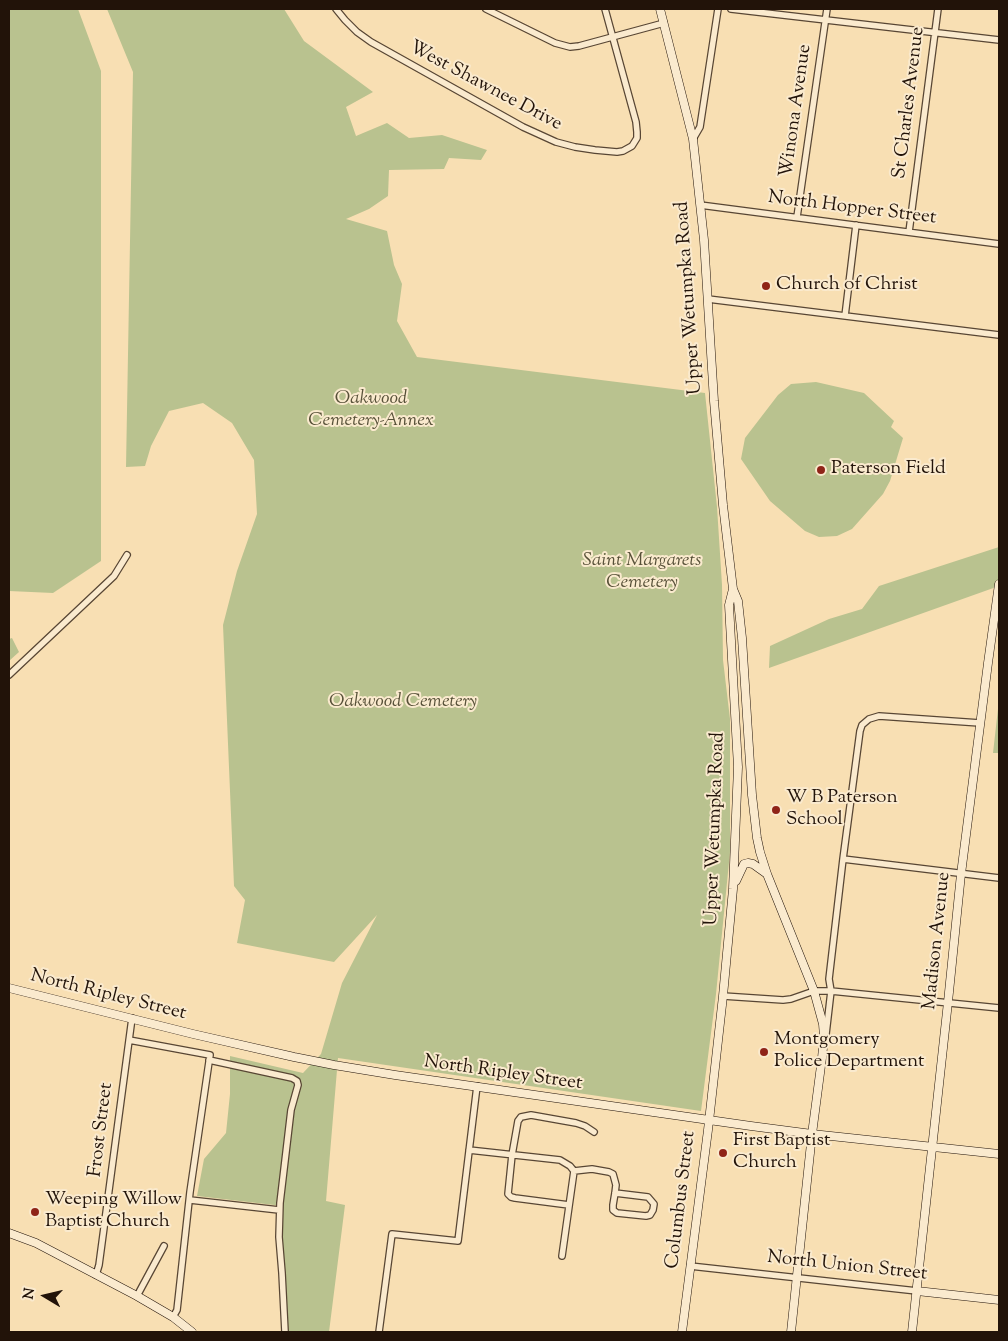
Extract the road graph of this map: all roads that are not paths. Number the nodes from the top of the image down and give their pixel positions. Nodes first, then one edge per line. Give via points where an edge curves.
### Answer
1 (336, 9) edge
2 (486, 9) edge
3 (605, 9) edge
4 (660, 9) edge
5 (718, 9) edge
6 (731, 9) edge
7 (827, 9) edge
8 (938, 9) edge
9 (825, 20) junction
10 (664, 23) junction
11 (934, 32) junction
12 (613, 37) junction
13 (999, 40) edge
14 (692, 139) junction
15 (700, 205) junction
16 (797, 217) junction
17 (856, 225) junction
18 (909, 232) junction
19 (999, 244) edge
20 (708, 299) junction
21 (845, 316) junction
22 (999, 335) edge
23 (127, 555) dead end
24 (999, 584) edge
25 (733, 589) junction
26 (998, 594) edge
27 (9, 674) edge
28 (980, 723) junction
29 (748, 734) junction
30 (737, 736) junction
31 (843, 858) junction
32 (768, 874) junction
33 (961, 874) junction
34 (999, 878) edge
35 (734, 889) junction
36 (9, 988) edge
37 (814, 991) junction
38 (831, 991) junction
39 (723, 996) junction
40 (948, 1002) junction
41 (999, 1008) edge
42 (132, 1018) junction
43 (129, 1040) junction
44 (209, 1057) junction
45 (822, 1058) junction
46 (714, 1071) joint
47 (477, 1086) junction
48 (709, 1120) junction
49 (594, 1132) dead end
50 (812, 1134) junction
51 (932, 1147) junction
52 (470, 1150) junction
53 (999, 1154) edge
54 (512, 1155) junction
55 (574, 1171) junction
56 (615, 1192) junction
57 (190, 1200) junction
58 (569, 1205) junction
59 (279, 1210) junction
60 (9, 1234) edge
61 (164, 1246) dead end
62 (562, 1256) dead end
63 (690, 1266) junction
64 (96, 1275) junction
65 (797, 1278) junction
66 (917, 1291) junction
67 (137, 1296) junction
68 (999, 1300) edge
69 (173, 1317) junction
70 (192, 1332) edge
71 (285, 1332) edge
72 (378, 1332) edge
73 (682, 1332) edge
74 (791, 1332) edge
75 (912, 1332) edge

1 - 12 street, West Shawnee Drive via 371,42 541,136 575,147 611,152 623,151 634,143 637,132
2 - 12 street via 562,45 579,46
3 - 12 street
4 - 10 main road, Upper Wetumpka Road
5 - 14 street via 700,127
6 - 9 street
7 - 9 street, Winona Avenue
8 - 11 street, St Charles Avenue
9 - 11 street
9 - 16 street, Winona Avenue
10 - 12 street
10 - 14 main road, Upper Wetumpka Road
11 - 13 street
11 - 18 street, St Charles Avenue
14 - 15 main road, Upper Wetumpka Road
15 - 16 street, North Hopper Street
15 - 20 main road, Upper Wetumpka Road
16 - 17 street, North Hopper Street
17 - 18 street, North Hopper Street
17 - 21 street
18 - 19 street, North Hopper Street
20 - 21 street
20 - 25 main road, Upper Wetumpka Road
21 - 22 street
23 - 27 street via 114,576
24 - 26 main road, Madison Avenue
25 - 29 main road, Upper Wetumpka Road via 738,601 742,638
25 - 30 main road, Upper Wetumpka Road via 729,605
26 - 28 main road, Madison Avenue
28 - 31 street via 879,716 865,721 860,732
28 - 33 main road, Madison Avenue
29 - 30 main road
29 - 32 main road, Upper Wetumpka Road via 754,816 760,852
30 - 35 main road, Upper Wetumpka Road
31 - 33 street
31 - 38 street via 829,979
32 - 35 main road via 753,864 744,864
32 - 37 main road, Upper Wetumpka Road
33 - 34 street
33 - 40 main road, Madison Avenue
35 - 39 main road, Upper Wetumpka Road
36 - 42 main road, North Ripley Street
37 - 38 street
37 - 39 street via 791,1000
37 - 45 main road, Upper Wetumpka Road via 823,1024
38 - 40 street
38 - 45 street
39 - 46 main road, Upper Wetumpka Road
40 - 41 street
40 - 51 main road, Madison Avenue
42 - 43 street, Frost Street
42 - 47 main road, North Ripley Street via 334,1065
43 - 44 street
43 - 64 street, Frost Street
44 - 57 street
44 - 59 street via 297,1081
45 - 50 main road, Upper Wetumpka Road
46 - 48 main road, Columbus Street
47 - 48 main road, North Ripley Street
47 - 52 street
48 - 50 main road, North Ripley Street
48 - 63 main road, Columbus Street
49 - 54 street via 576,1122 521,1117
50 - 51 main road, North Ripley Street
50 - 65 main road, Upper Wetumpka Road
51 - 53 main road, North Ripley Street
51 - 66 main road, Madison Avenue
52 - 54 street
52 - 72 street via 458,1241 392,1234
54 - 55 street via 560,1160
54 - 58 street via 508,1194 511,1197
55 - 56 street via 592,1169 613,1174
55 - 58 street
56 - 56 street via 613,1210 617,1213 646,1216 653,1210 654,1204 648,1197
57 - 59 street
57 - 69 street via 177,1310
58 - 62 street
59 - 71 street
60 - 64 main road via 36,1243
61 - 67 street
63 - 65 street, North Union Street
63 - 73 main road, Columbus Street
64 - 67 main road
65 - 66 street, North Union Street
65 - 74 main road, Upper Wetumpka Road
66 - 68 main road, North Union Street
66 - 75 main road, Madison Avenue
67 - 69 main road
69 - 70 main road

